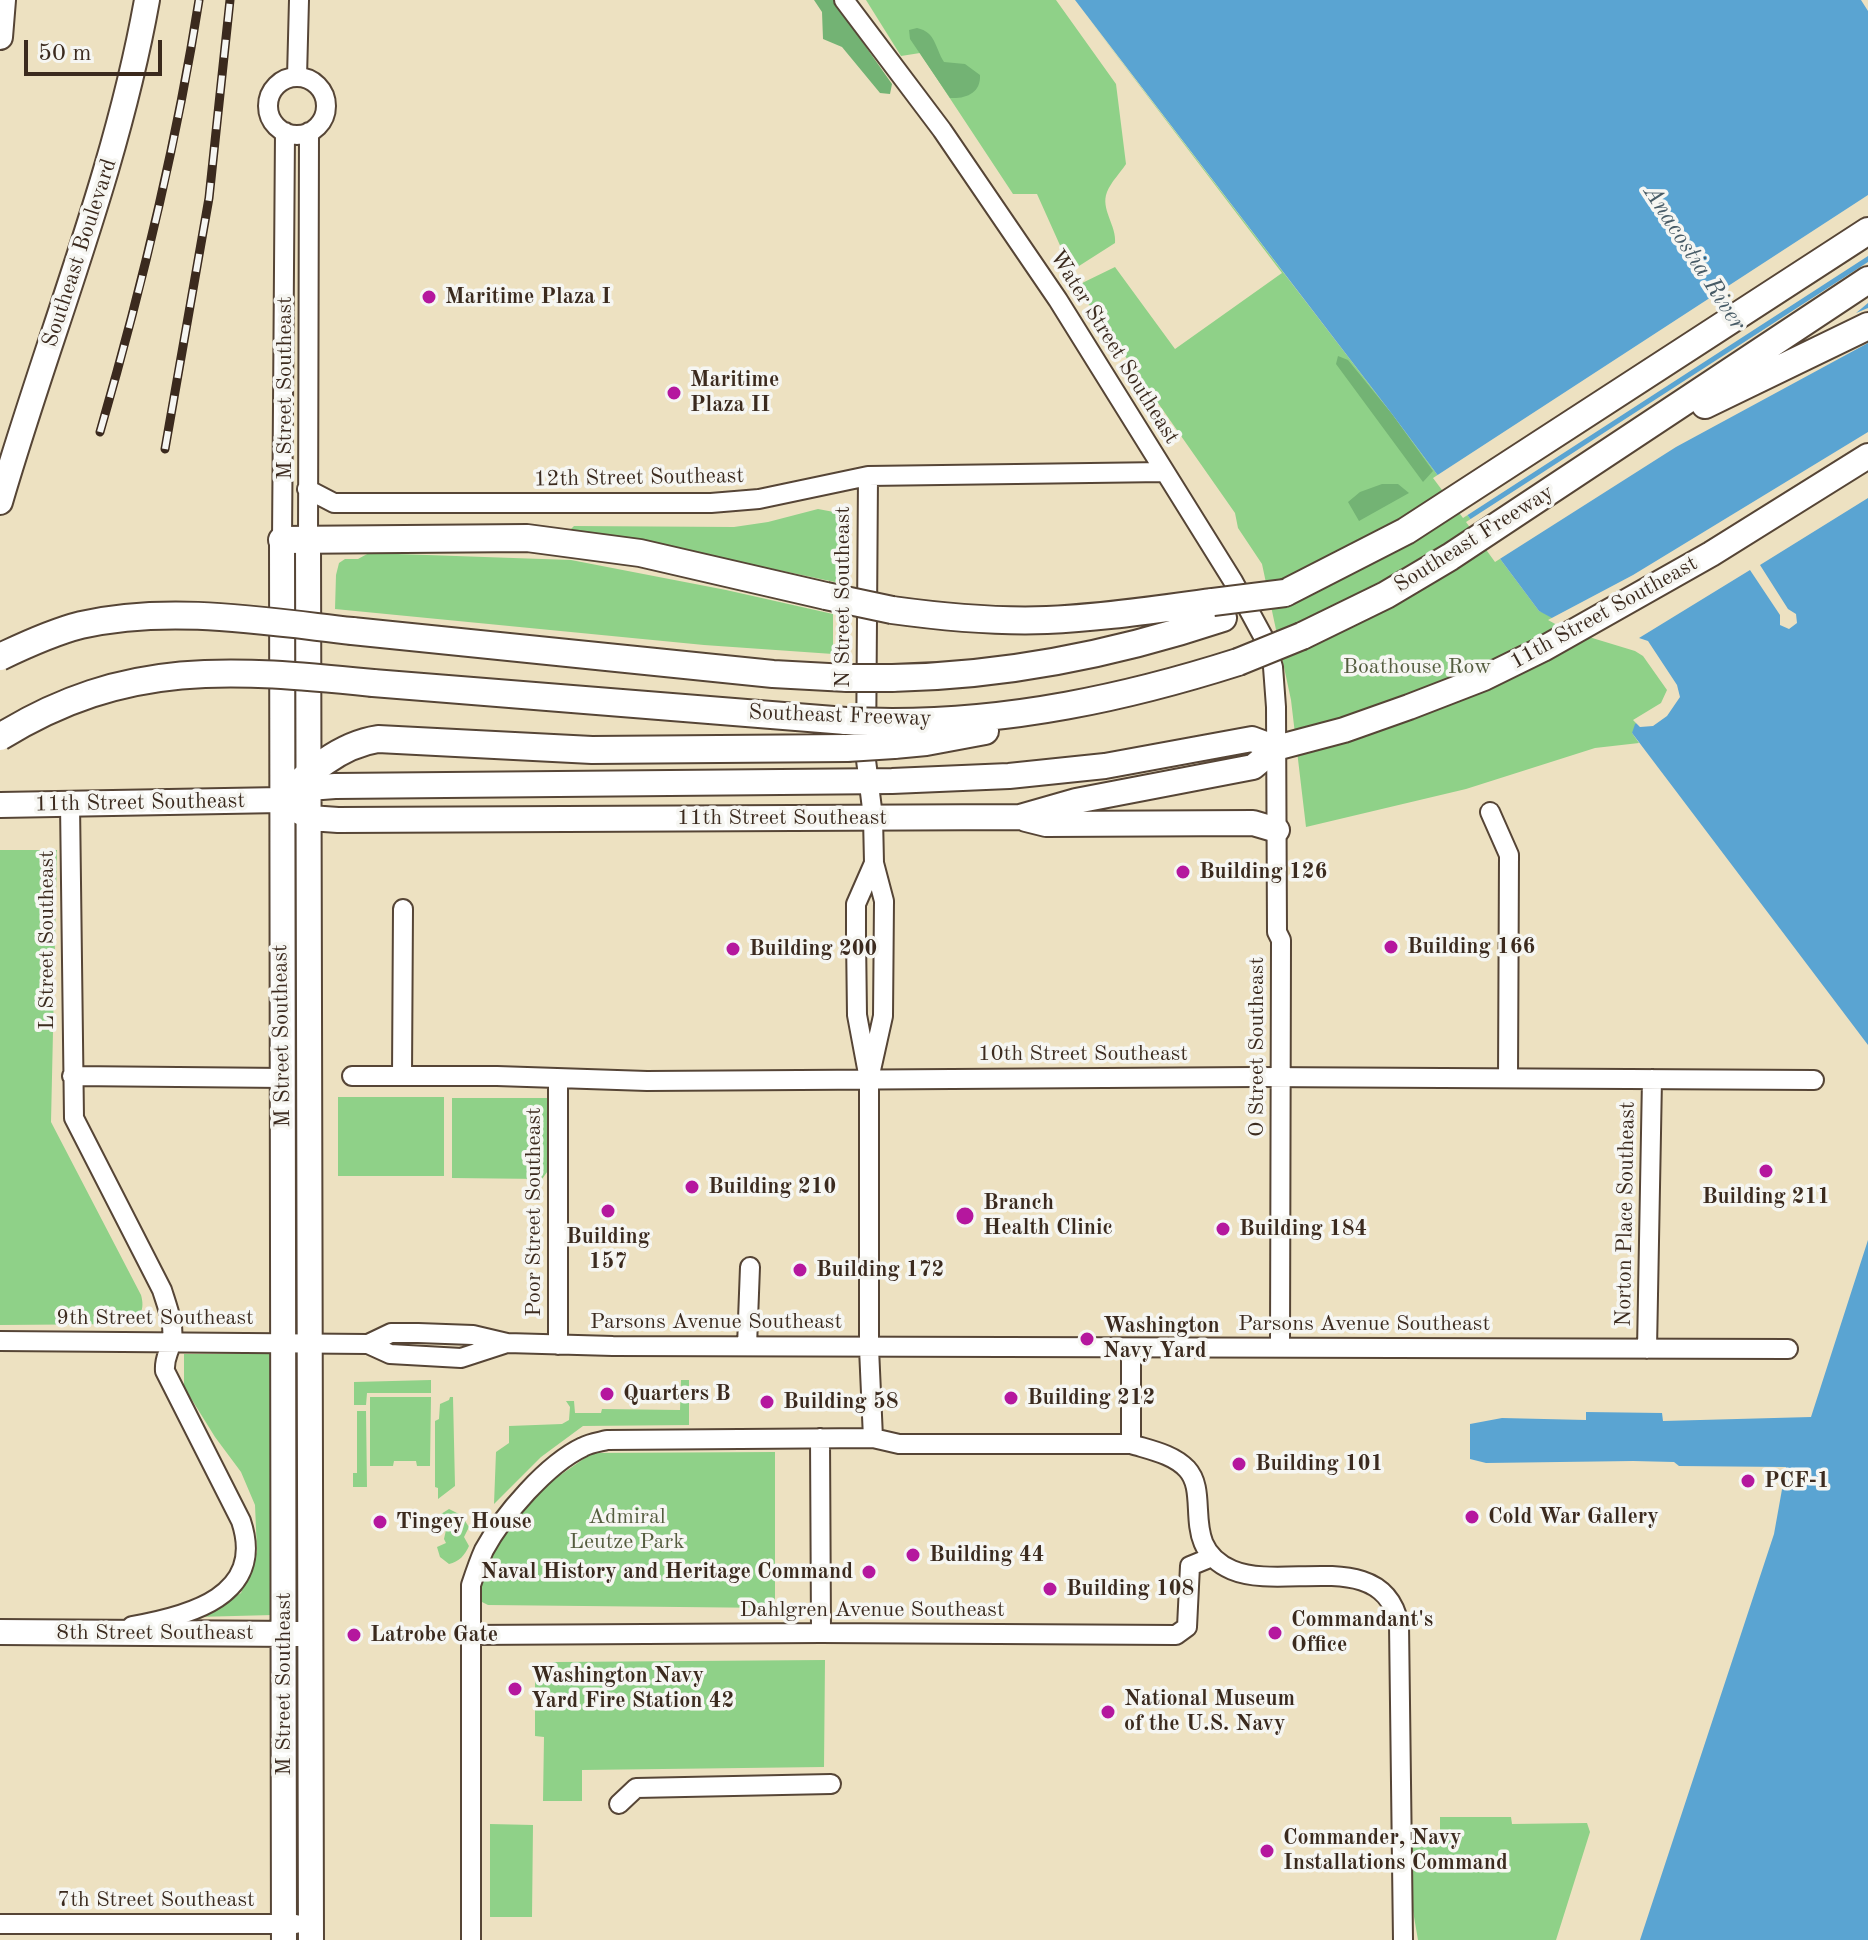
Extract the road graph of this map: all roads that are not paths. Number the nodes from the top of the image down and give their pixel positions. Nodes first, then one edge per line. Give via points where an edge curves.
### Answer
1 (3, 0) edge
2 (147, 0) edge
3 (299, 0) edge
4 (844, 0) edge
5 (0, 37) edge
6 (297, 77) junction
7 (285, 132) junction
8 (309, 132) junction
9 (1868, 231) edge
10 (1868, 280) edge
11 (1868, 326) edge
12 (1612, 451) junction
13 (1868, 456) edge
14 (1164, 472) junction
15 (868, 476) junction
16 (307, 489) junction
17 (0, 502) edge
18 (295, 540) junction
19 (1218, 610) junction
20 (0, 657) edge
21 (893, 734) junction
22 (0, 737) edge
23 (1276, 748) junction
24 (309, 780) junction
25 (869, 781) junction
26 (281, 800) junction
27 (70, 804) junction
28 (0, 805) edge
29 (1490, 812) dead end
30 (873, 817) junction
31 (1020, 817) junction
32 (310, 818) junction
33 (1277, 830) junction
34 (874, 863) junction
35 (403, 909) dead end
36 (72, 1076) junction
37 (352, 1076) dead end
38 (402, 1076) junction
39 (1281, 1077) junction
40 (284, 1078) junction
41 (1508, 1078) junction
42 (869, 1079) junction
43 (1652, 1079) junction
44 (558, 1080) junction
45 (1814, 1080) dead end
46 (750, 1267) dead end
47 (0, 1341) edge
48 (172, 1342) junction
49 (284, 1343) junction
50 (311, 1344) junction
51 (558, 1345) junction
52 (747, 1346) junction
53 (1280, 1347) junction
54 (869, 1348) junction
55 (1131, 1348) junction
56 (1647, 1349) junction
57 (1788, 1349) dead end
58 (820, 1438) junction
59 (873, 1438) junction
60 (1131, 1444) junction
61 (1212, 1557) junction
62 (0, 1632) edge
63 (102, 1632) junction
64 (821, 1633) junction
65 (285, 1634) junction
66 (310, 1634) junction
67 (470, 1635) junction
68 (831, 1784) dead end
69 (619, 1804) dead end
70 (0, 1924) edge
71 (284, 1932) edge
72 (311, 1932) edge
73 (471, 1940) edge
74 (1403, 1940) edge

1 - 5 main road
2 - 17 main road, Southeast Boulevard via 106,173
3 - 6 street
4 - 14 street, Water Street Southeast via 942,130 1051,290
6 - 7 street via 275,87 269,103 272,120
6 - 8 street via 314,83 326,103 322,120
7 - 8 street
7 - 18 street, M Street Southeast
8 - 16 street, M Street Southeast
9 - 19 highway, Southeast Freeway, bridge via 1425,519 1285,593
10 - 12 highway, Southeast Freeway
11 - 12 highway
12 - 21 highway, Southeast Freeway, bridge via 1386,595 1238,662 1055,709
13 - 23 main road, 11th Street Southeast via 1591,624 1484,678 1366,723
14 - 15 street, 12th Street Southeast
14 - 23 street, Water Street Southeast via 1265,640 1275,685
15 - 16 street, 12th Street Southeast via 759,499 711,503 334,503
15 - 25 street, N Street Southeast
16 - 18 street, M Street Southeast
18 - 19 highway, bridge via 527,538 640,553 892,610 978,620
18 - 24 main road, M Street Southeast
18 - 26 main road, M Street Southeast
19 - 20 highway, Southeast Freeway, bridge via 1158,639 1057,662 892,678 757,673 226,618 147,616 80,626
21 - 22 highway, Southeast Freeway, bridge via 846,721 290,675 166,675 78,697
21 - 24 highway, bridge via 847,748 592,750 378,739 349,748
23 - 25 main road, 11th Street Southeast via 1252,739 1065,772
23 - 31 main road, 11th Street Southeast via 1253,767
23 - 33 street, O Street Southeast
24 - 25 main road, 11th Street Southeast
24 - 26 highway
24 - 32 main road, M Street Southeast
25 - 30 street, N Street Southeast
26 - 27 main road, 11th Street Southeast
26 - 32 main road
26 - 40 main road, M Street Southeast
27 - 28 main road, 11th Street Southeast
27 - 36 street, L Street Southeast
29 - 41 street via 1509,855
30 - 31 main road, 11th Street Southeast
30 - 32 main road, 11th Street Southeast
30 - 34 street, N Street Southeast
31 - 33 main road via 1046,824 1253,823
32 - 50 main road, M Street Southeast
33 - 39 street, O Street Southeast
34 - 42 street, N Street Southeast via 884,901 883,1016
34 - 42 street, N Street Southeast via 856,904 857,1015
35 - 38 street
36 - 40 street
36 - 48 street, L Street Southeast via 76,1125 162,1290
37 - 38 street, 10th Street Southeast
38 - 44 street, 10th Street Southeast
39 - 41 street, 10th Street Southeast
39 - 42 street, 10th Street Southeast
39 - 53 street, O Street Southeast
40 - 49 main road, M Street Southeast
41 - 43 street, 10th Street Southeast
42 - 44 street, 10th Street Southeast
42 - 54 street, N Street Southeast
43 - 45 street, 10th Street Southeast
43 - 56 street, Norton Place Southeast
44 - 51 street, Poor Street Southeast
46 - 52 street
47 - 48 street, 9th Street Southeast
48 - 49 street, 9th Street Southeast
48 - 63 street, L Street Southeast via 165,1371 241,1521 247,1540 245,1564 218,1599 199,1609
49 - 50 street, 9th Street Southeast
49 - 65 main road, M Street Southeast
50 - 51 street, Parsons Avenue Southeast via 368,1344 390,1354 461,1358 507,1343
50 - 66 main road, M Street Southeast
51 - 52 street, Parsons Avenue Southeast
52 - 54 street, Parsons Avenue Southeast
53 - 55 street, Parsons Avenue Southeast
53 - 56 street, Parsons Avenue Southeast
54 - 55 street, Parsons Avenue Southeast
54 - 59 street, N Street Southeast
55 - 60 street
56 - 57 street, Parsons Avenue Southeast
58 - 59 street
58 - 64 street
58 - 67 street via 607,1440 582,1448 529,1491 485,1550 471,1585
59 - 60 street via 899,1444
60 - 61 street via 1187,1468 1196,1488 1201,1533
61 - 64 street, Dahlgren Avenue Southeast via 1190,1566 1187,1627 1176,1635
61 - 74 street via 1252,1575 1361,1579 1381,1590 1395,1608
62 - 63 main road, 8th Street Southeast
63 - 65 main road, 8th Street Southeast
64 - 67 street, Dahlgren Avenue Southeast
65 - 66 main road, 8th Street Southeast
65 - 71 main road, M Street Southeast
66 - 72 main road, M Street Southeast
67 - 73 street
68 - 69 street via 636,1788
70 - 71 street, 7th Street Southeast
71 - 72 street, 7th Street Southeast

